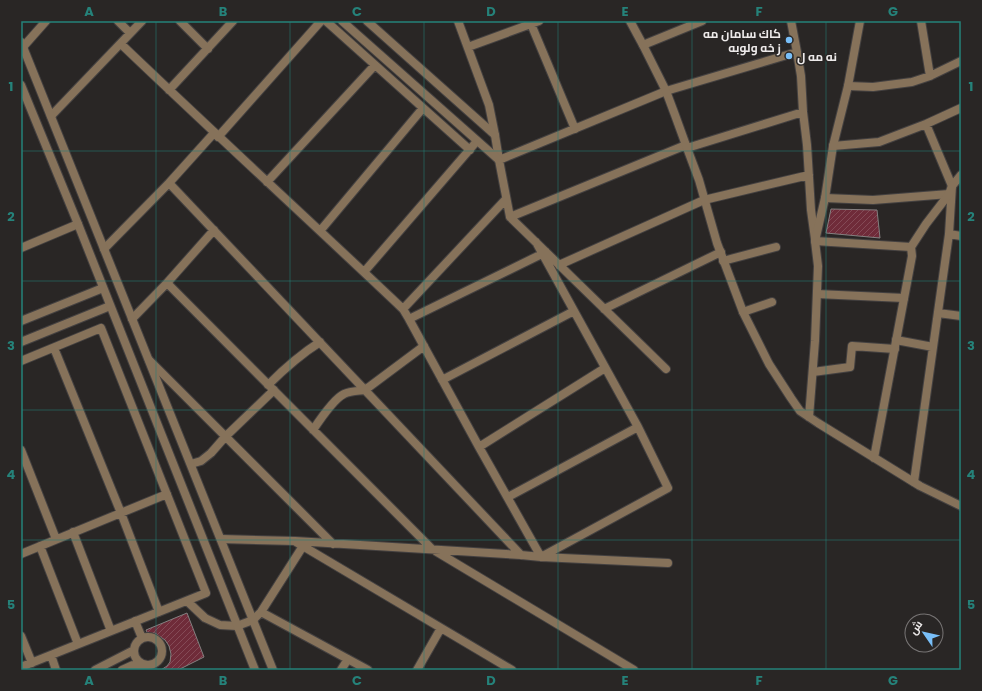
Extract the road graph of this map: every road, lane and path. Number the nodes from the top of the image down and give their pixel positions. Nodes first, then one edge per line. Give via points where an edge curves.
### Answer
1 (46, 21) edge
2 (118, 21) edge
3 (142, 21) edge
4 (180, 21) edge
5 (233, 21) edge
6 (321, 21) edge
7 (326, 21) edge
8 (342, 21) edge
9 (367, 21) edge
10 (458, 21) edge
11 (630, 21) edge
12 (702, 21) edge
13 (791, 21) edge
14 (860, 21) edge
15 (922, 21) edge
16 (535, 23) edge
17 (130, 33) junction
18 (22, 44) edge
19 (120, 44) junction
20 (644, 45) junction
21 (468, 47) junction
22 (208, 49) junction
23 (797, 52) junction
24 (961, 61) edge
25 (375, 65) junction
26 (930, 76) junction
27 (21, 84) edge
28 (848, 86) junction
29 (169, 90) junction
30 (666, 91) junction
31 (423, 108) junction
32 (961, 108) edge
33 (803, 112) junction
34 (51, 116) junction
35 (926, 124) junction
36 (575, 129) junction
37 (216, 135) junction
38 (495, 135) junction
39 (477, 141) junction
40 (833, 146) junction
41 (686, 147) junction
42 (470, 150) junction
43 (499, 160) junction
44 (809, 175) junction
45 (961, 175) edge
46 (267, 182) junction
47 (169, 183) junction
48 (952, 186) junction
49 (949, 194) junction
50 (826, 198) junction
51 (506, 199) junction
52 (704, 200) junction
53 (510, 217) junction
54 (78, 224) junction
55 (214, 230) junction
56 (320, 231) junction
57 (949, 234) junction
58 (961, 236) edge
59 (816, 244) junction
60 (776, 247) dead end
61 (911, 247) junction
62 (21, 248) edge
63 (104, 249) junction
64 (721, 252) junction
65 (544, 253) junction
66 (723, 261) junction
67 (559, 265) junction
68 (364, 272) junction
69 (167, 283) junction
70 (103, 288) junction
71 (817, 294) junction
72 (904, 298) junction
73 (772, 302) dead end
74 (110, 306) junction
75 (403, 309) junction
76 (604, 309) junction
77 (574, 311) junction
78 (743, 312) junction
79 (938, 313) junction
80 (961, 316) edge
81 (132, 319) junction
82 (409, 320) junction
83 (21, 321) edge
84 (896, 340) junction
85 (21, 342) edge
86 (320, 342) junction
87 (424, 346) junction
88 (933, 347) junction
89 (54, 348) junction
90 (895, 349) junction
91 (149, 360) junction
92 (21, 361) edge
93 (605, 368) junction
94 (666, 370) dead end
95 (813, 372) junction
96 (442, 380) junction
97 (271, 387) junction
98 (365, 390) junction
99 (809, 417) junction
100 (638, 427) junction
101 (313, 430) junction
102 (226, 437) junction
103 (479, 447) junction
104 (21, 450) edge
105 (874, 458) junction
106 (191, 464) junction
107 (914, 482) junction
108 (167, 494) junction
109 (508, 497) junction
110 (961, 506) edge
111 (121, 513) junction
112 (73, 532) junction
113 (56, 539) junction
114 (220, 539) junction
115 (295, 541) junction
116 (333, 544) junction
117 (40, 546) junction
118 (303, 546) junction
119 (432, 550) junction
120 (21, 554) edge
121 (521, 555) junction
122 (541, 557) junction
123 (668, 564) dead end
124 (186, 601) junction
125 (159, 612) junction
126 (261, 612) junction
127 (253, 620) junction
128 (135, 621) junction
129 (237, 626) junction
130 (441, 628) junction
131 (111, 631) junction
132 (21, 636) edge
133 (142, 638) junction
134 (78, 644) junction
135 (134, 650) junction
136 (50, 655) junction
137 (348, 659) junction
138 (32, 663) junction
139 (142, 665) junction
140 (21, 667) edge
141 (155, 667) edge
142 (510, 669) edge
143 (56, 670) edge
144 (95, 670) edge
145 (122, 670) edge
146 (255, 670) edge
147 (273, 670) edge
148 (341, 670) edge
149 (368, 670) edge
150 (417, 670) edge
151 (634, 670) edge

1 - 18 street
2 - 17 street
3 - 17 street
4 - 22 street
5 - 22 street
6 - 37 street
7 - 25 street
8 - 39 street
9 - 38 street
10 - 21 street
11 - 20 street
12 - 20 street
13 - 23 street
14 - 28 street
15 - 26 street
16 - 21 street
16 - 36 street
17 - 19 street
18 - 34 street
19 - 29 street
19 - 34 street
20 - 30 street
21 - 38 street via 489,105
22 - 29 street
23 - 30 street
23 - 33 street
24 - 26 street
25 - 31 street
25 - 46 street
26 - 28 street via 912,82 881,86
27 - 54 street
28 - 40 street
29 - 37 street
30 - 36 street
30 - 41 street
31 - 42 street
31 - 56 street
32 - 35 street
33 - 41 street
33 - 44 street
34 - 63 street
35 - 40 street via 879,142
35 - 48 street
36 - 43 street
37 - 46 street
37 - 47 street
38 - 43 street
39 - 42 street
39 - 43 street
40 - 50 street
41 - 52 street
41 - 53 street
42 - 68 street
43 - 51 street
44 - 52 street
44 - 59 street
45 - 48 street
46 - 56 street
47 - 55 street
47 - 63 street
48 - 49 street
48 - 57 street
49 - 50 street via 873,200
49 - 61 street
50 - 59 street
51 - 53 street
51 - 75 street
52 - 64 street
52 - 67 street
53 - 65 street
54 - 62 street
54 - 70 street
55 - 69 street
55 - 86 street
56 - 68 street
57 - 58 street
57 - 79 street
59 - 61 street
59 - 71 street
60 - 66 street
61 - 72 street via 912,256
63 - 81 street
64 - 66 street
64 - 76 street
65 - 67 street
65 - 77 street
65 - 82 street
66 - 78 street
67 - 76 street
68 - 75 street
69 - 81 street
69 - 97 street
70 - 74 street
70 - 83 street
71 - 72 street
71 - 95 street
72 - 84 street
73 - 78 street
74 - 85 street
74 - 129 street
75 - 82 street
76 - 94 street
77 - 93 street
77 - 96 street
78 - 99 street via 769,364 800,411
79 - 80 street
79 - 88 street
81 - 91 street
82 - 87 street
84 - 88 street
84 - 90 street
86 - 97 street via 285,368
86 - 98 street
87 - 96 street
87 - 98 street
88 - 107 street
89 - 92 street
89 - 108 street via 102,328
89 - 111 street
90 - 95 street via 852,346 850,367
90 - 105 street
91 - 102 street
91 - 106 street
93 - 100 street
93 - 103 street
95 - 99 street
96 - 103 street
97 - 101 street
97 - 102 street
98 - 101 street via 343,394
98 - 121 street
99 - 105 street
100 - 109 street
100 - 122 street via 668,488
101 - 119 street
102 - 106 street via 201,461
102 - 116 street
103 - 109 street
104 - 113 street
105 - 107 street
106 - 114 street
107 - 110 street
108 - 111 street
108 - 124 street via 206,593
109 - 122 street
111 - 112 street
111 - 125 street
112 - 113 street
112 - 131 street
113 - 117 street
114 - 115 street
114 - 127 street
115 - 116 street
115 - 118 street
116 - 119 street
117 - 120 street
117 - 134 street
118 - 126 street
118 - 130 street
119 - 121 street
119 - 151 street
121 - 122 street
122 - 123 street
124 - 125 street
124 - 129 street via 205,618 220,625
125 - 128 street
126 - 127 street
126 - 137 street
127 - 129 street
127 - 147 street
128 - 131 street
128 - 133 street
129 - 146 street
130 - 142 street
130 - 150 street
131 - 134 street
132 - 138 street
133 - 135 street
133 - 141 street via 153,638 161,646 161,657
134 - 136 street
135 - 139 street via 135,657
135 - 144 street
136 - 138 street
136 - 143 street
137 - 148 street
137 - 149 street
138 - 140 street
139 - 141 street
139 - 145 street via 133,665

